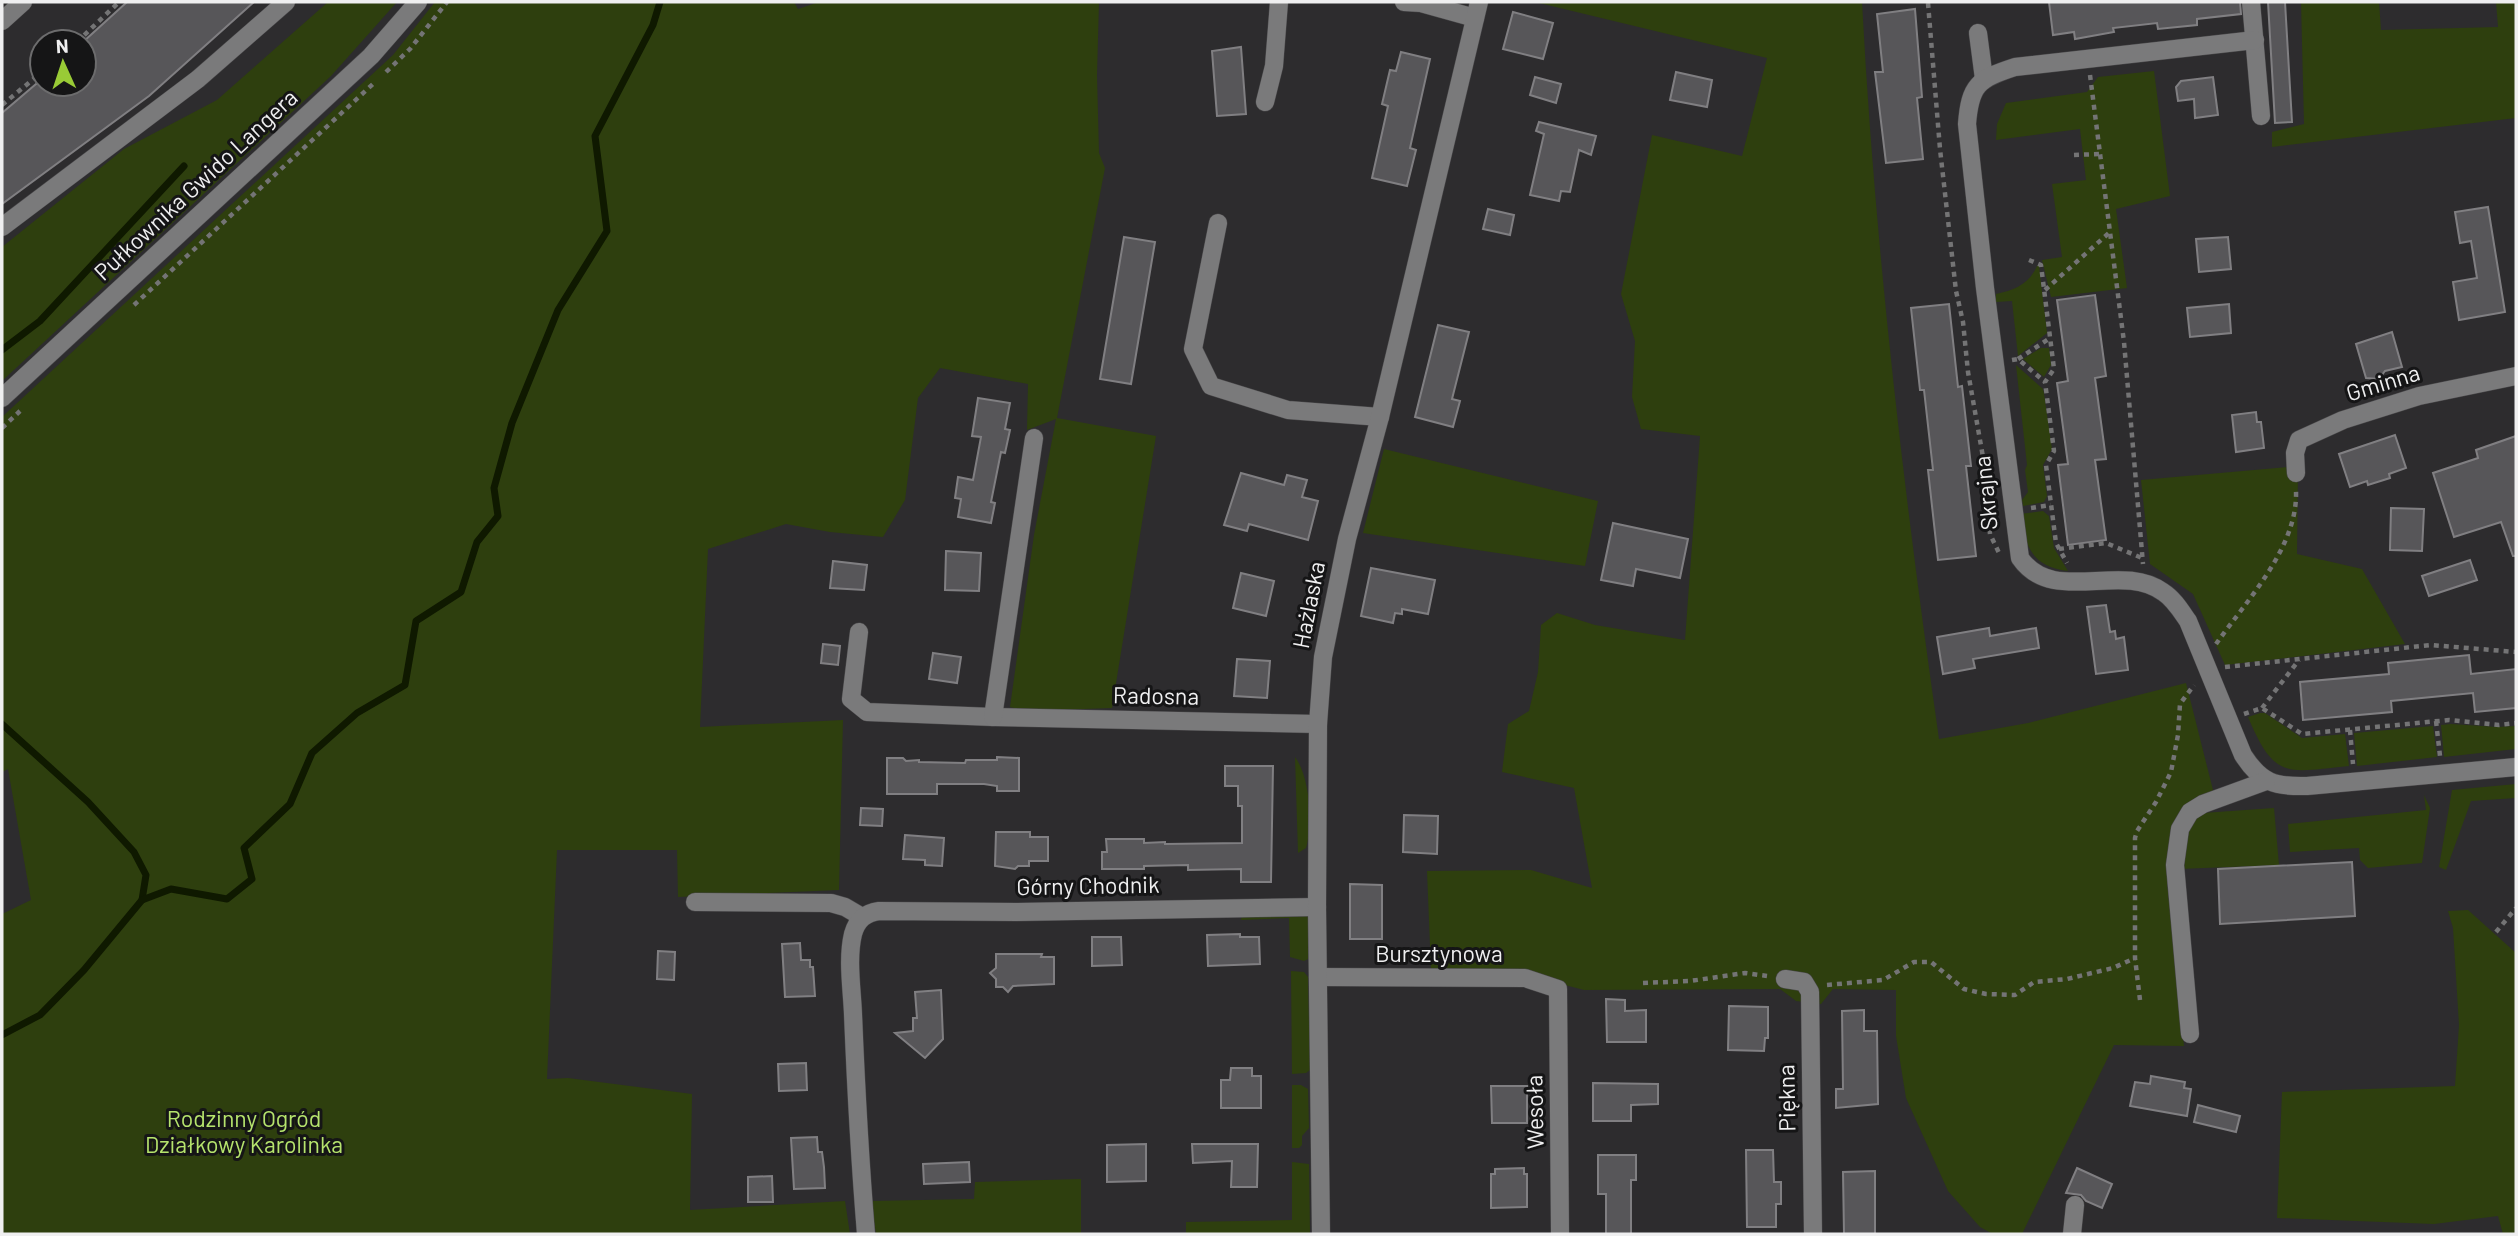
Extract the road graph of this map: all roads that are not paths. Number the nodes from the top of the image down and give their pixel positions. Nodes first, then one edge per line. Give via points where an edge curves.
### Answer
1 (23, 2) edge
2 (286, 2) edge
3 (418, 2) edge
4 (1279, 2) edge
5 (1404, 2) edge
6 (2251, 2) edge
7 (1477, 10) edge
8 (2, 21) edge
9 (1978, 33) dead end
10 (2255, 40) junction
11 (1984, 79) junction
12 (1265, 102) dead end
13 (2261, 116) dead end
14 (1217, 223) dead end
15 (2, 227) edge
16 (2516, 376) edge
17 (2, 398) edge
18 (1380, 417) junction
19 (1034, 438) dead end
20 (2296, 472) road end
21 (859, 632) dead end
22 (993, 717) junction
23 (1318, 724) junction
24 (2516, 767) edge
25 (2266, 781) junction
26 (695, 902) dead end
27 (1317, 907) junction
28 (862, 917) junction
29 (1318, 977) junction
30 (1785, 979) road end
31 (1558, 989) joint
32 (2190, 1034) dead end
33 (2075, 1205) dead end
34 (866, 1234) edge
35 (1321, 1234) edge
36 (1560, 1234) edge
37 (1813, 1234) edge
38 (2072, 1234) edge

1 - 8 street
2 - 15 street via 198,79
3 - 17 street, Pułkownika Gwido Langera via 371,56
4 - 12 street via 1274,66
5 - 7 street
6 - 10 street
7 - 18 street, Hażlaska
9 - 11 street
10 - 11 street via 2015,66
10 - 13 street
11 - 25 street, Skrajna via 1969,99 1967,124 2020,558 2032,572 2052,580 2144,583 2162,591 2188,621 2243,755
14 - 18 street via 1193,349 1211,386 1288,410
16 - 20 street, Gminna via 2419,396 2343,420 2299,440
18 - 23 street, Hażlaska via 1333,603
19 - 22 street
21 - 22 street, Radosna via 851,699 867,712
22 - 23 street, Radosna
23 - 27 street, Hażlaska
24 - 25 street via 2307,786 2278,786
25 - 32 street via 2203,804 2190,812 2180,829 2175,864
26 - 28 street via 831,904
27 - 28 street, Górny Chodnik via 879,911
27 - 29 street, Hażlaska
28 - 34 street via 853,933 851,965
29 - 31 street, Bursztynowa via 1525,978
29 - 35 street, Hażlaska
30 - 37 street, Piękna via 1804,982 1810,992
31 - 36 street, Wesoła
33 - 38 street

